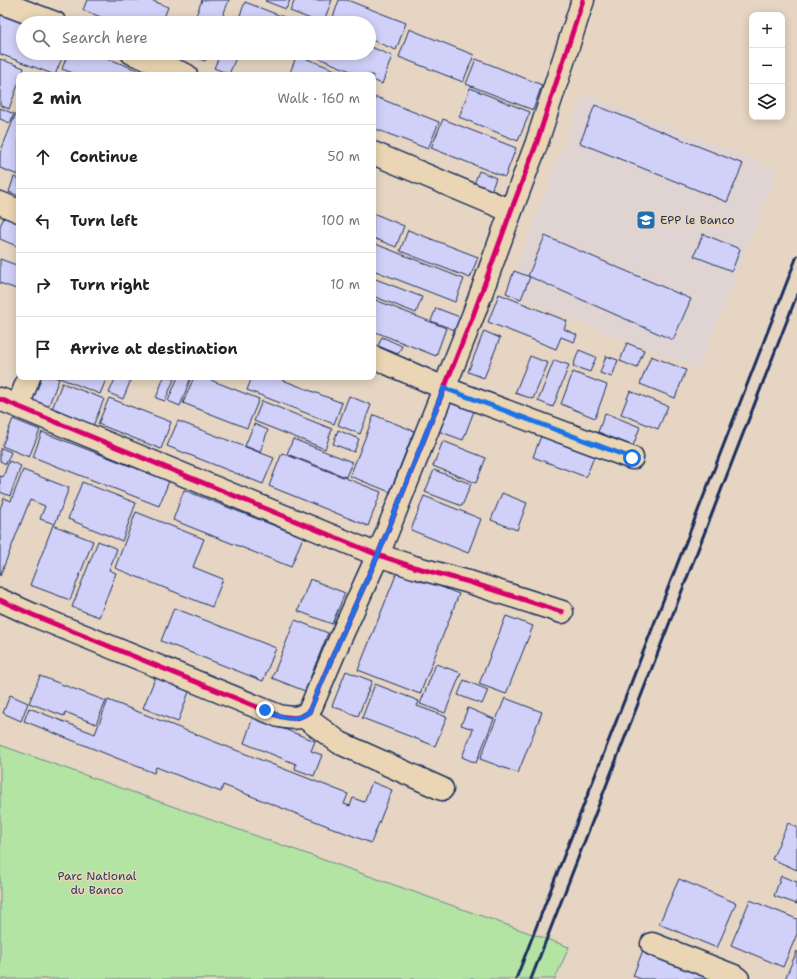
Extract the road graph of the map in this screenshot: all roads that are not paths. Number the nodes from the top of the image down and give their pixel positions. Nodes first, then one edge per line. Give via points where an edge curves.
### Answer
1 (583, 0) edge
2 (0, 2) edge
3 (37, 16) edge
4 (143, 63) edge
5 (175, 72) edge
6 (376, 154) edge
7 (0, 203) edge
8 (16, 210) edge
9 (511, 211) junction
10 (376, 357) edge
11 (27, 380) edge
12 (444, 388) junction
13 (9, 403) edge
14 (632, 458) dead end
15 (378, 555) junction
16 (0, 600) edge
17 (562, 612) dead end
18 (303, 716) junction
19 (442, 789) dead end
20 (652, 944) dead end
21 (738, 979) edge

1 - 9 street via 536,145
2 - 3 street
4 - 5 street
6 - 9 street
7 - 8 street
9 - 12 street
10 - 12 street
11 - 13 street
12 - 14 street
12 - 15 street
13 - 15 street
15 - 17 street
15 - 18 street via 309,712
16 - 18 street via 279,716 295,719
18 - 19 street via 340,743
20 - 21 street

